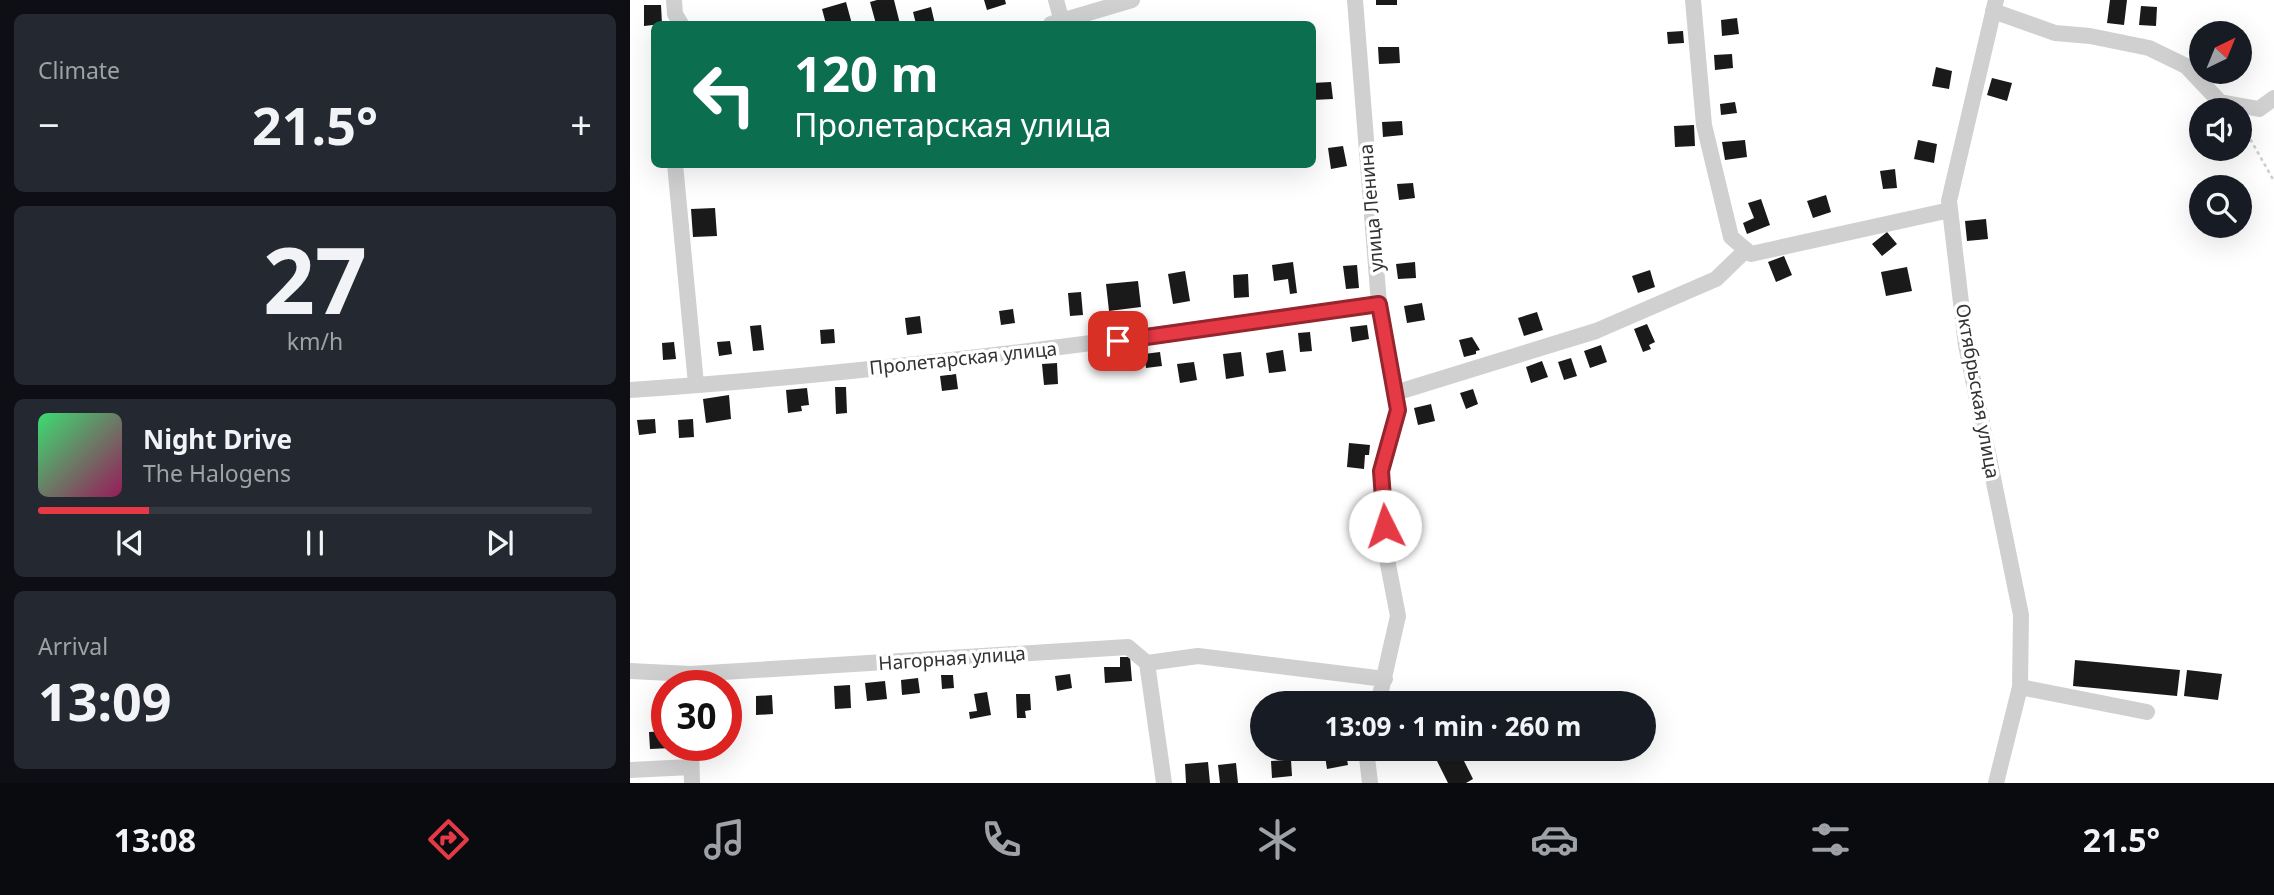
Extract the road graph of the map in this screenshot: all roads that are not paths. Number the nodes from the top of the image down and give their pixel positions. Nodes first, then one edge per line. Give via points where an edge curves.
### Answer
1 (674, 0) edge
2 (1056, 0) edge
3 (1132, 0) edge
4 (1355, 0) edge
5 (1693, 0) edge
6 (1994, 6) edge
7 (679, 21) edge
8 (1057, 21) edge
9 (1064, 21) edge
10 (2274, 98) edge
11 (675, 168) edge
12 (1950, 210) junction
13 (1746, 250) junction
14 (1379, 304) junction
15 (696, 384) junction
16 (630, 390) edge
17 (1395, 393) junction
18 (1147, 663) junction
19 (630, 671) edge
20 (651, 674) edge
21 (742, 676) edge
22 (1385, 679) junction
23 (2020, 687) junction
24 (1382, 691) edge
25 (2147, 712) dead end
26 (1367, 761) edge
27 (630, 770) edge
28 (692, 775) edge
29 (1164, 783) edge
30 (1370, 783) edge
31 (1996, 783) edge

1 - 7 street
2 - 8 street
3 - 9 street
4 - 14 street, улица Ленина
5 - 13 street via 1704,125 1731,237
6 - 10 street via 2055,33 2149,48 2186,66 2220,102 2259,109
6 - 12 street, Октябрьская улица via 1948,201
11 - 15 street
12 - 13 street via 1751,254
12 - 23 street, Октябрьская улица via 1966,345 2021,615
13 - 17 street via 1716,279 1596,331
14 - 15 street, Пролетарская улица via 1118,341
14 - 17 street, улица Ленина
15 - 16 street, Пролетарская улица
17 - 22 street, улица Ленина via 1398,410 1381,471 1386,554 1398,617
18 - 21 street, Нагорная улица via 1128,647
18 - 22 street via 1198,656
18 - 29 street
19 - 20 street, Нагорная улица
22 - 24 street, улица Ленина
23 - 25 street
23 - 31 street, Октябрьская улица
26 - 30 street
27 - 28 street

